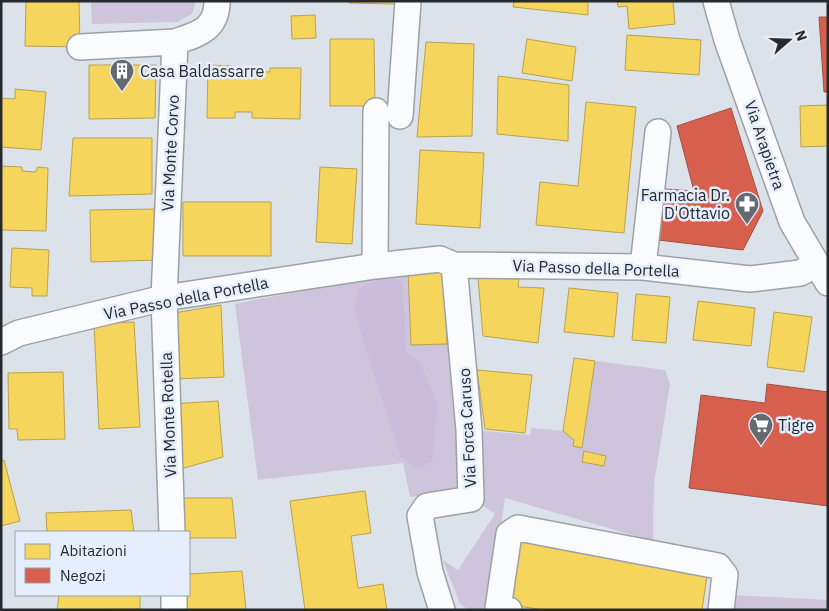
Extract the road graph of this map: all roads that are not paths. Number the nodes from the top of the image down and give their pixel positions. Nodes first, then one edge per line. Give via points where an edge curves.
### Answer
1 (217, 1) edge
2 (408, 1) edge
3 (716, 1) edge
4 (175, 42) junction
5 (80, 47) dead end
6 (658, 132) dead end
7 (454, 264) junction
8 (375, 266) junction
9 (643, 267) junction
10 (822, 274) edge
11 (164, 298) junction
12 (1, 342) edge
13 (172, 531) edge
14 (174, 596) edge
15 (174, 610) edge
16 (442, 610) edge
17 (509, 610) edge
18 (721, 610) edge

1 - 4 street via 217,13 210,24 200,33
2 - 8 street via 388,114
3 - 10 street, Via Arapietra via 792,222
4 - 5 street
4 - 11 street, Via Monte Corvo
6 - 9 street
7 - 8 street, Via Passo della Portella via 440,259
7 - 9 street, Via Passo della Portella
7 - 16 street, Via Forca Caruso via 469,430 471,499 419,504 430,572
8 - 11 street, Via Passo della Portella
9 - 10 street, Via Passo della Portella via 750,279 800,273
11 - 12 street, Via Passo della Portella via 19,333
11 - 13 street, Via Monte Rotella
14 - 15 street
17 - 18 street via 498,608 509,534 518,528 718,566 725,575

